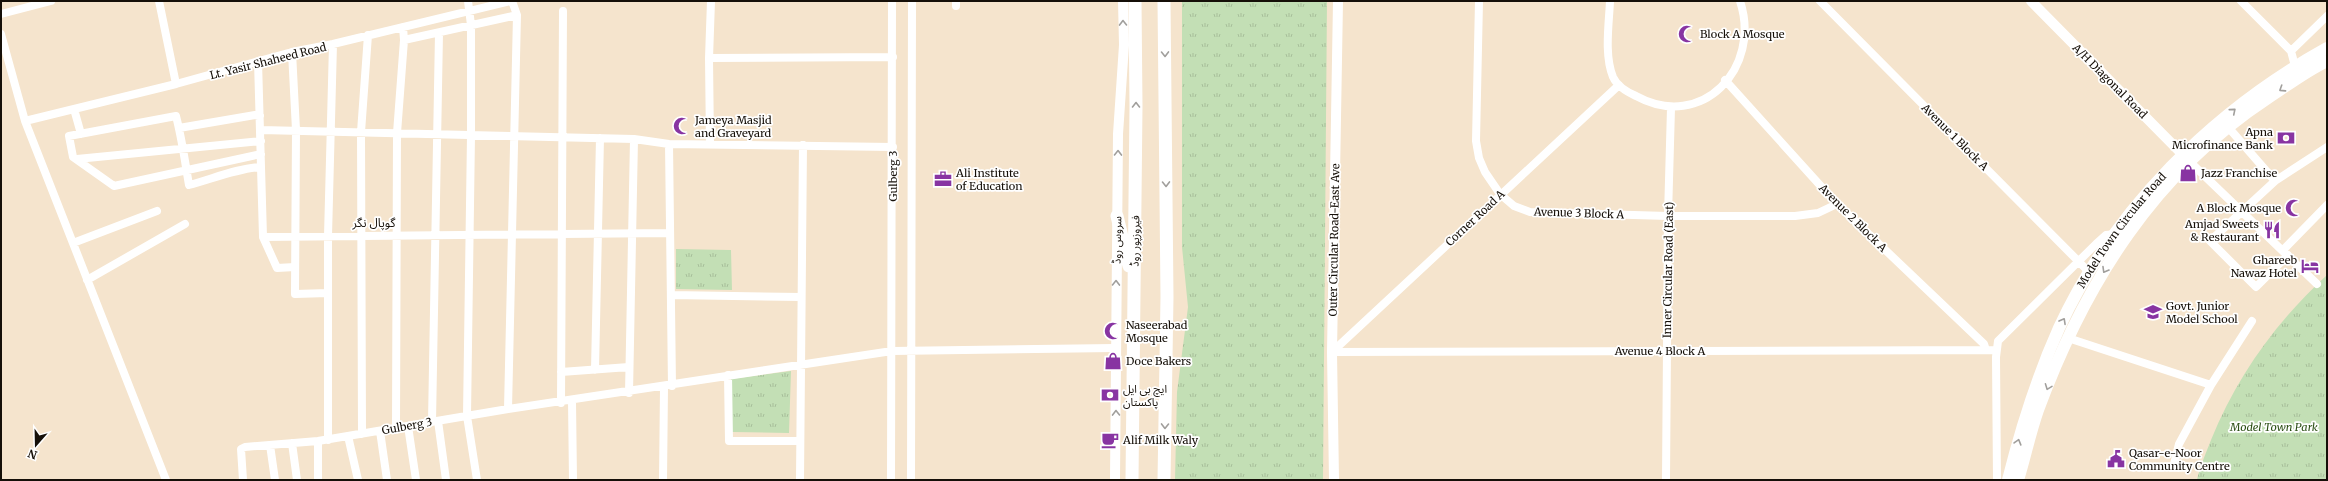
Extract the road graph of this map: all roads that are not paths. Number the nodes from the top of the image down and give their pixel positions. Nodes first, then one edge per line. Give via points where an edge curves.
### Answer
1 (51, 1) edge
2 (159, 1) edge
3 (468, 1) edge
4 (512, 1) edge
5 (711, 1) edge
6 (892, 1) edge
7 (912, 1) edge
8 (1123, 1) edge
9 (1135, 1) edge
10 (1164, 1) edge
11 (1338, 1) edge
12 (1479, 1) edge
13 (1610, 1) edge
14 (1740, 1) edge
15 (1820, 1) edge
16 (2031, 1) edge
17 (2241, 1) edge
18 (469, 11) junction
19 (563, 11) dead end
20 (1, 14) edge
21 (517, 15) junction
22 (2327, 16) edge
23 (471, 25) junction
24 (403, 27) junction
25 (439, 33) junction
26 (1, 34) edge
27 (368, 35) junction
28 (404, 40) junction
29 (333, 44) junction
30 (2327, 48) edge
31 (2291, 51) junction
32 (292, 52) junction
33 (893, 57) junction
34 (709, 58) junction
35 (258, 61) junction
36 (2327, 61) edge
37 (2296, 72) junction
38 (1725, 80) junction
39 (176, 84) junction
40 (1619, 85) junction
41 (1671, 108) junction
42 (74, 109) junction
43 (260, 116) junction
44 (25, 122) junction
45 (2228, 127) junction
46 (179, 128) junction
47 (261, 130) junction
48 (296, 130) junction
49 (330, 131) junction
50 (361, 132) junction
51 (397, 133) junction
52 (81, 134) junction
53 (439, 134) junction
54 (472, 135) junction
55 (515, 136) junction
56 (562, 138) junction
57 (600, 138) junction
58 (634, 140) junction
59 (261, 141) junction
60 (669, 144) junction
61 (710, 144) junction
62 (803, 145) junction
63 (182, 147) junction
64 (893, 147) junction
65 (2326, 150) edge
66 (261, 154) junction
67 (2186, 158) junction
68 (76, 159) junction
69 (261, 167) junction
70 (187, 172) junction
71 (2275, 181) junction
72 (1500, 194) junction
73 (1836, 204) junction
74 (2327, 205) edge
75 (158, 211) dead end
76 (2243, 211) junction
77 (1117, 216) junction
78 (1668, 216) junction
79 (185, 224) dead end
80 (632, 233) junction
81 (670, 233) junction
82 (513, 234) junction
83 (562, 234) junction
84 (598, 234) junction
85 (397, 235) junction
86 (436, 235) junction
87 (470, 235) junction
88 (295, 236) junction
89 (328, 236) junction
90 (362, 236) junction
91 (263, 237) junction
92 (2119, 237) junction
93 (73, 243) junction
94 (2285, 252) junction
95 (2078, 262) junction
96 (295, 267) junction
97 (2090, 273) junction
98 (87, 280) junction
99 (2317, 284) dead end
100 (1134, 285) junction
101 (328, 293) junction
102 (671, 295) junction
103 (801, 297) junction
104 (2252, 321) dead end
105 (2068, 338) junction
106 (1115, 348) junction
107 (911, 350) junction
108 (1986, 350) junction
109 (1996, 350) junction
110 (892, 351) junction
111 (1667, 351) junction
112 (1332, 352) junction
113 (801, 364) junction
114 (630, 367) junction
115 (594, 370) junction
116 (561, 372) junction
117 (728, 375) junction
118 (2211, 385) junction
119 (668, 386) junction
120 (629, 393) junction
121 (572, 401) junction
122 (561, 403) junction
123 (508, 410) junction
124 (467, 416) junction
125 (435, 422) junction
126 (408, 426) junction
127 (396, 428) junction
128 (380, 431) junction
129 (362, 434) junction
130 (348, 436) junction
131 (328, 440) junction
132 (318, 441) junction
133 (800, 441) junction
134 (292, 443) junction
135 (270, 445) junction
136 (2174, 464) dead end
137 (166, 480) edge
138 (242, 480) edge
139 (275, 480) edge
140 (297, 480) edge
141 (318, 480) edge
142 (358, 480) edge
143 (387, 480) edge
144 (416, 480) edge
145 (446, 480) edge
146 (477, 480) edge
147 (573, 480) edge
148 (663, 480) edge
149 (800, 480) edge
150 (891, 480) edge
151 (911, 480) edge
152 (1115, 480) edge
153 (1132, 480) edge
154 (1164, 480) edge
155 (1334, 480) edge
156 (1666, 480) edge
157 (1998, 480) edge
158 (2008, 480) edge
159 (2018, 480) edge

1 - 20 street
2 - 39 street
3 - 18 street
4 - 18 street, Lt. Yasir Shaheed Road
4 - 21 street
5 - 34 street
6 - 33 street, Gulberg 3
7 - 107 street
77 -> 8 street, سروس روڈ via 1118,134 1124,45
100 -> 9 main road, فیروزپور روڈ
10 -> 154 main road via 1167,290
11 - 112 street, Outer Circular Road-East Ave
12 - 72 street, Avenue 3 Block A via 1476,142 1485,172
13 - 40 street via 1610,66
14 - 38 street via 1746,21 1744,48 1739,63
15 - 95 street, Avenue 1 Block A
16 - 67 street, A/H Diagonal Road
17 - 31 street
18 - 23 street
18 - 24 street, Lt. Yasir Shaheed Road
19 - 56 street
21 - 23 street
21 - 55 street
22 - 31 street
23 - 25 street
23 - 54 street
24 - 27 street, Lt. Yasir Shaheed Road
24 - 28 street
25 - 28 street
25 - 53 street
26 - 44 street
27 - 29 street, Lt. Yasir Shaheed Road
27 - 50 street
28 - 51 street
29 - 32 street, Lt. Yasir Shaheed Road
29 - 49 street
30 - 37 main road, Model Town Circular Road
31 - 37 street
32 - 35 street, Lt. Yasir Shaheed Road
32 - 48 street
33 - 34 street
33 - 64 street, Gulberg 3
34 - 61 street
35 - 39 street, Lt. Yasir Shaheed Road
35 - 43 street
36 - 37 main road, Model Town Circular Road
37 -> 45 main road, Model Town Circular Road
67 -> 37 main road, Model Town Circular Road via 2248,99
38 - 41 street via 1706,98 1694,104
38 - 73 street, Avenue 2 Block A
39 - 42 street, Lt. Yasir Shaheed Road
40 - 41 street via 1640,99
40 - 72 street, Corner Road A
41 - 78 street, Inner Circular Road (East)
42 - 44 street, Lt. Yasir Shaheed Road
42 - 52 street
43 - 46 street
43 - 47 street
44 - 93 street
45 - 67 main road, Model Town Circular Road
45 - 71 street
46 - 52 street via 176,116
46 - 63 street
47 - 48 street
47 - 59 street
48 - 49 street
48 - 88 street
49 - 50 street
49 - 89 street
50 - 51 street
50 - 90 street
51 - 53 street
51 - 85 street
52 - 68 street via 69,136
53 - 54 street
53 - 86 street
54 - 55 street
54 - 87 street
55 - 56 street
55 - 82 street
56 - 57 street
56 - 83 street
57 - 58 street
57 - 84 street
58 - 60 street
58 - 80 street
59 - 63 street
59 - 66 street
60 - 61 street
60 - 81 street
61 - 62 street
62 - 64 street
62 - 103 street
63 - 68 street
63 - 70 street
64 - 110 street, Gulberg 3
65 - 71 street
66 - 69 street
66 - 70 street
67 - 76 street
67 - 92 main road, Model Town Circular Road via 2138,203
68 - 70 street via 114,186
69 - 70 street via 248,168 189,185
69 - 91 street
71 - 76 street
72 - 78 street, Avenue 3 Block A via 1514,206 1530,212
72 - 112 street, Corner Road A
73 - 78 street, Avenue 3 Block A via 1818,213 1795,216
73 - 108 street, Avenue 2 Block A via 1984,344
74 - 94 street
75 - 93 street
76 - 94 street
76 - 94 street via 2210,241 2256,287
77 - 100 main road
106 -> 77 street, سروس روڈ
78 - 111 street, Inner Circular Road (East)
79 - 98 street
80 - 81 street
80 - 84 street
80 - 114 street
81 - 102 street
82 - 83 street
82 - 87 street
82 - 123 street
83 - 84 street
83 - 116 street
84 - 115 street
85 - 86 street
85 - 90 street
85 - 127 street
86 - 87 street
86 - 125 street
87 - 124 street
88 - 89 street
88 - 91 street
88 - 96 street
89 - 90 street
89 - 101 street
90 - 129 street
91 - 96 street via 277,268
92 - 95 street via 2106,235
92 - 97 main road, Model Town Circular Road
92 -> 105 main road, Model Town Circular Road
93 - 98 street
94 - 99 street
95 - 97 street, Avenue 1 Block A
95 - 109 street via 2000,337
96 - 101 street via 295,294
158 -> 97 main road, Model Town Circular Road via 2041,372 2060,327
98 - 137 street
100 - 153 main road, فیروزپور روڈ
101 - 131 street
102 - 103 street
102 - 119 street
103 - 113 street
104 - 118 street
105 - 118 street
105 -> 159 main road, Model Town Circular Road via 2038,411
106 - 107 street
152 -> 106 street, سروس روڈ
107 - 110 street
107 - 151 street
108 - 109 street, Avenue 4 Block A
108 - 111 street, Avenue 4 Block A
109 - 157 street
110 - 113 street, Gulberg 3
110 - 150 street, Gulberg 3
111 - 112 street, Avenue 4 Block A
111 - 156 street, Inner Circular Road (East)
112 - 155 street, Outer Circular Road-East Ave
113 - 117 street, Gulberg 3
113 - 133 street
114 - 115 street
114 - 120 street
115 - 116 street
116 - 122 street
117 - 119 street, Gulberg 3
117 - 133 street via 729,441
118 - 136 street via 2180,444
119 - 120 street, Gulberg 3
119 - 148 street
120 - 121 street, Gulberg 3
121 - 122 street, Gulberg 3
121 - 147 street
122 - 123 street, Gulberg 3
123 - 124 street, Gulberg 3
124 - 125 street, Gulberg 3
124 - 146 street
125 - 126 street, Gulberg 3
125 - 145 street
126 - 127 street, Gulberg 3
126 - 144 street
127 - 128 street, Gulberg 3
128 - 129 street, Gulberg 3
128 - 143 street
129 - 130 street, Gulberg 3
130 - 131 street, Gulberg 3
130 - 142 street
131 - 132 street, Gulberg 3
132 - 134 street, Gulberg 3
132 - 141 street
133 - 149 street
134 - 135 street, Gulberg 3
134 - 140 street
135 - 138 street, Gulberg 3 via 241,449
135 - 139 street

